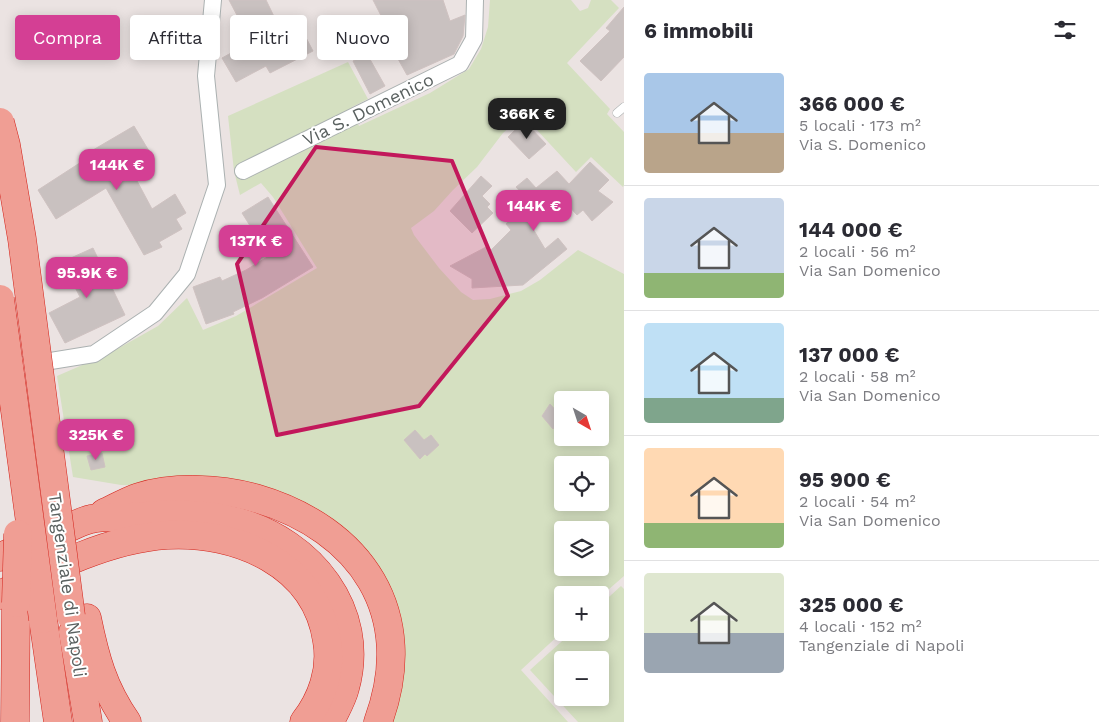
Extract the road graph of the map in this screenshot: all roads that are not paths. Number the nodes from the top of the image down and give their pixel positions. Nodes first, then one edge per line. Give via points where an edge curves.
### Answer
1 (213, 0) edge
2 (475, 0) edge
3 (624, 106) edge
4 (617, 113) dead end
5 (0, 122) edge
6 (243, 171) dead end
7 (0, 299) edge
8 (0, 369) edge
9 (20, 442) junction
10 (91, 518) junction
11 (0, 557) edge
12 (8, 599) edge
13 (79, 617) junction
14 (15, 722) edge
15 (58, 722) edge
16 (88, 722) edge
17 (127, 722) edge
18 (304, 722) edge
19 (330, 722) edge
20 (378, 722) edge

1 - 8 street via 206,76 217,186 188,274 155,313 94,354
2 - 6 street, Via S. Domenico via 474,39 460,64
3 - 4 lane
5 - 13 highway, bridge via 22,239 50,452 83,586
7 - 9 highway, Tangenziale di Napoli, bridge
9 - 12 highway, bridge
9 - 15 highway, Tangenziale di Napoli, bridge
10 - 11 highway
10 - 19 highway via 182,514 219,517 270,534 310,562 338,601 347,632 349,652 345,688
10 - 20 highway via 138,497 209,490 280,506 326,531 362,567 373,584 386,620 392,660 386,702
12 - 14 highway
12 - 18 highway via 50,568 116,543 166,535 190,535 250,548 266,555 294,576 306,589 322,617 329,649 328,666 320,696
13 - 16 highway, Tangenziale di Napoli
13 - 17 highway via 102,678

